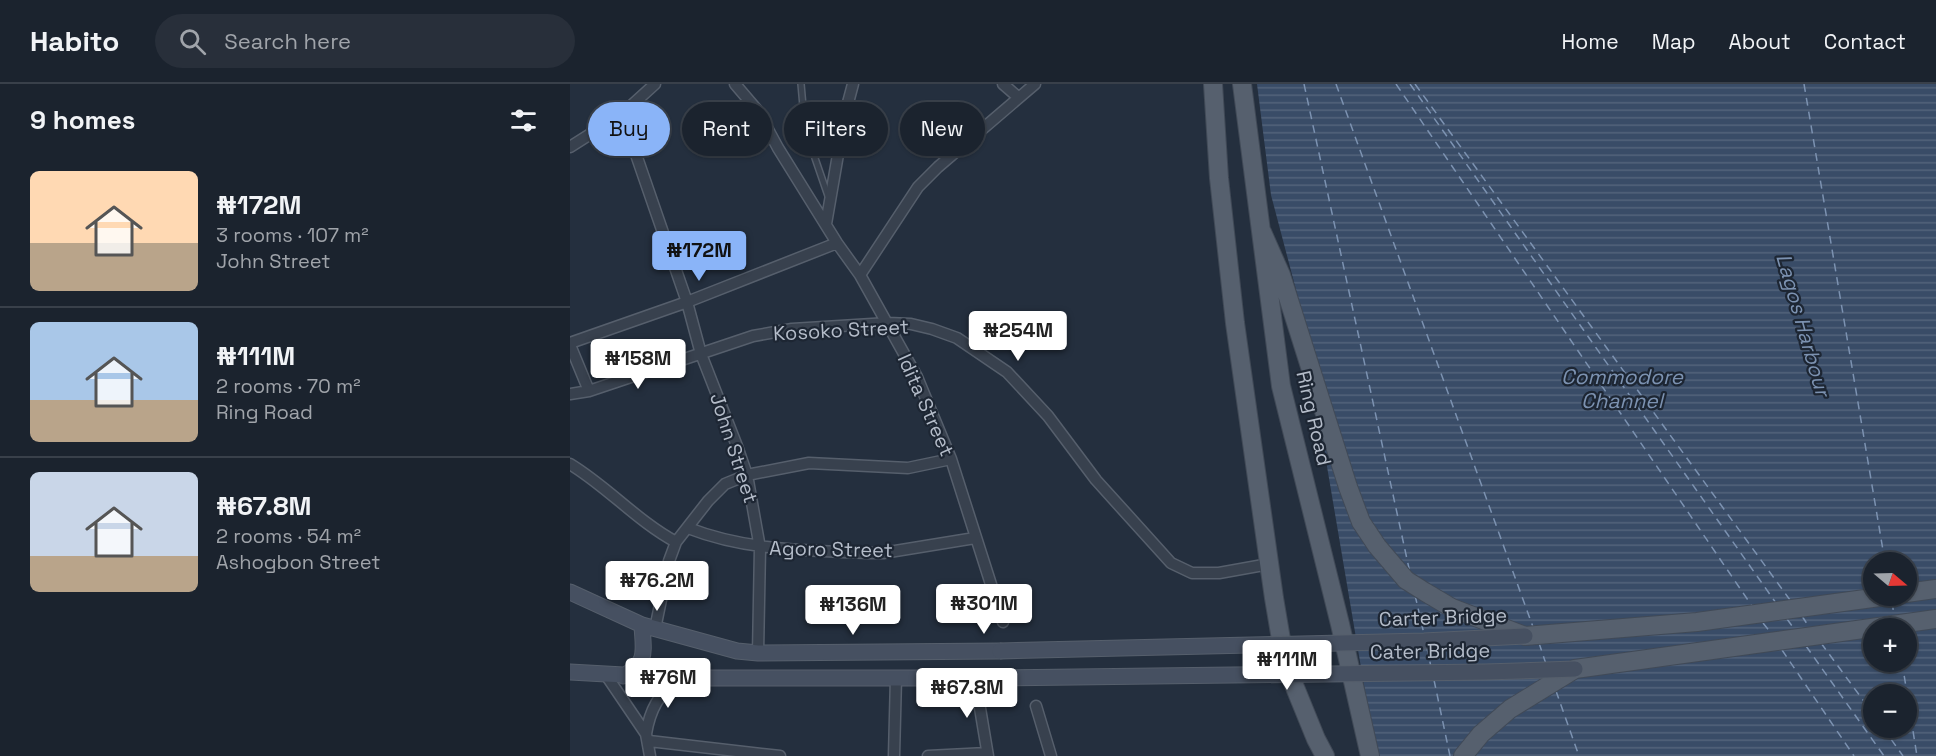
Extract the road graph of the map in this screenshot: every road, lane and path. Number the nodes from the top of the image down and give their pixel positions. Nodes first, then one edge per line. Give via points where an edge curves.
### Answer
1 (655, 84) edge
2 (735, 84) edge
3 (801, 84) edge
4 (853, 84) edge
5 (1003, 84) edge
6 (1035, 84) edge
7 (1213, 84) edge
8 (1242, 84) edge
9 (1018, 97) junction
10 (635, 102) edge
11 (588, 136) edge
12 (570, 147) edge
13 (637, 156) edge
14 (830, 201) junction
15 (826, 224) junction
16 (1262, 232) junction
17 (837, 243) junction
18 (860, 276) junction
19 (687, 302) junction
20 (888, 323) junction
21 (570, 344) edge
22 (701, 354) junction
23 (589, 391) junction
24 (570, 394) edge
25 (951, 459) junction
26 (570, 464) edge
27 (747, 476) junction
28 (688, 528) junction
29 (975, 538) junction
30 (676, 542) junction
31 (760, 548) junction
32 (1269, 564) junction
33 (1936, 589) edge
34 (570, 592) edge
35 (1917, 592) edge
36 (1863, 599) edge
37 (1936, 619) edge
38 (1003, 622) dead end
39 (649, 627) junction
40 (1526, 636) junction
41 (758, 653) junction
42 (1575, 669) junction
43 (570, 672) edge
44 (606, 675) junction
45 (623, 676) junction
46 (896, 677) junction
47 (677, 678) junction
48 (975, 678) junction
49 (1036, 706) dead end
50 (647, 738) junction
51 (988, 754) edge
52 (650, 756) edge
53 (780, 756) edge
54 (894, 756) edge
55 (928, 756) edge
56 (1051, 756) edge
57 (1325, 756) edge
58 (1370, 756) edge
59 (1463, 756) edge

1 - 10 street
2 - 15 street, Idita Street via 758,111
3 - 14 lane via 805,129
4 - 14 street
5 - 9 street
6 - 9 street
7 - 32 main road via 1235,323
8 - 16 main road, Ring Road
9 - 18 street via 918,187
11 - 12 street
13 - 19 street, John Street
14 - 15 street
15 - 17 street, Idita Street
16 - 40 main road via 1281,275 1361,522 1406,580 1452,608
16 - 58 main road, Ring Road via 1281,386
17 - 18 street, Idita Street
17 - 19 street
18 - 20 street, Idita Street
19 - 21 street
19 - 22 street, John Street
20 - 22 street, Kosoko Street via 792,329 753,336
20 - 25 street, Idita Street via 917,376
20 - 32 street, Kosoko Street via 911,324 957,338 1007,372 1048,416 1096,480 1171,562 1192,573 1219,573
21 - 23 street
22 - 23 street, Kosoko Street
22 - 27 street, John Street
23 - 24 street, Kosoko Street
25 - 27 street via 908,468 808,463
25 - 29 street, Idita Street
26 - 30 street
27 - 28 street via 725,484
27 - 31 street, John Street
28 - 30 street
28 - 31 street, Agoro Street via 712,538
29 - 31 street, Agoro Street via 883,553
29 - 38 street, Idita Street
30 - 39 street
31 - 41 street, John Street
32 - 57 main road via 1285,663
33 - 35 main road
34 - 39 main road, Carter Bridge
36 - 40 main road, Carter Bridge via 1697,622
37 - 42 main road
39 - 41 main road, Carter Bridge
39 - 45 main road via 642,658 636,669
40 - 41 main road, Carter Bridge, bridge via 1000,651
42 - 48 main road, Cater Bridge, bridge
42 - 59 main road via 1510,709
43 - 44 main road, Cater Bridge
44 - 45 main road, Cater Bridge
44 - 50 street
45 - 47 main road, Cater Bridge
46 - 47 main road, Cater Bridge
46 - 48 main road, Cater Bridge
46 - 54 street
47 - 50 street via 653,706
48 - 51 street
49 - 56 street
50 - 52 street
50 - 53 street
51 - 55 street

